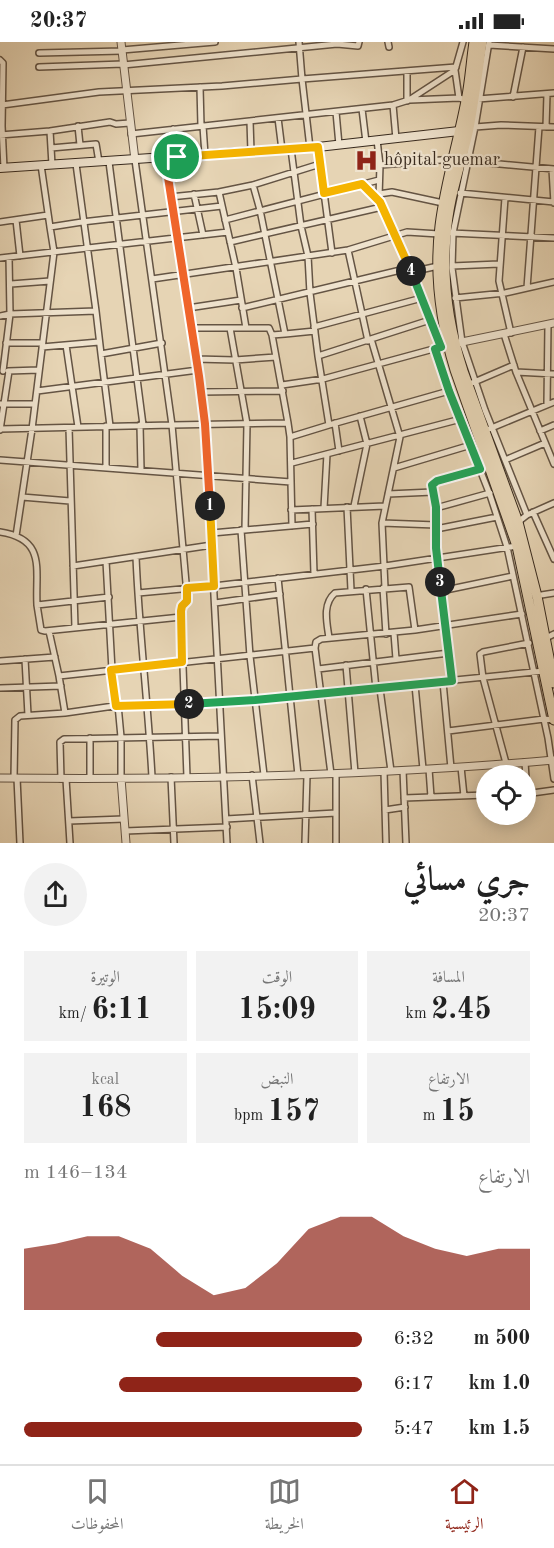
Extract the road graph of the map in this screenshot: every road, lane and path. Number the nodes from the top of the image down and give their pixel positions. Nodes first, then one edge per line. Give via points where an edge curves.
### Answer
1 (215, 42) edge
2 (359, 42) edge
3 (463, 42) edge
4 (474, 42) edge
5 (487, 43) edge
6 (326, 44) edge
7 (300, 45) edge
8 (523, 47) junction
9 (122, 48) edge
10 (554, 49) edge
11 (39, 53) dead end
12 (0, 60) edge
13 (123, 65) junction
14 (39, 67) dead end
15 (456, 68) junction
16 (406, 70) junction
17 (302, 79) junction
18 (200, 87) junction
19 (127, 91) junction
20 (547, 93) junction
21 (554, 93) edge
22 (1, 95) edge
23 (513, 97) junction
24 (469, 99) junction
25 (408, 100) junction
26 (2, 105) junction
27 (393, 105) junction
28 (362, 109) junction
29 (336, 112) junction
30 (306, 115) junction
31 (278, 118) junction
32 (250, 121) junction
33 (130, 123) junction
34 (78, 126) junction
35 (202, 126) junction
36 (543, 127) junction
37 (554, 127) edge
38 (172, 129) junction
39 (50, 131) junction
40 (1, 134) edge
41 (131, 134) junction
42 (465, 135) junction
43 (396, 139) junction
44 (377, 140) junction
45 (366, 142) junction
46 (80, 145) junction
47 (339, 146) junction
48 (51, 148) junction
49 (314, 148) junction
50 (291, 149) junction
51 (282, 150) junction
52 (251, 152) junction
53 (205, 155) junction
54 (177, 157) junction
55 (165, 158) junction
56 (453, 159) junction
57 (135, 160) junction
58 (468, 161) junction
59 (99, 162) junction
60 (109, 162) junction
61 (76, 164) junction
62 (320, 164) junction
63 (40, 165) junction
64 (52, 165) junction
65 (380, 165) junction
66 (2, 168) edge
67 (537, 168) junction
68 (553, 169) edge
69 (294, 171) junction
70 (379, 180) junction
71 (362, 184) junction
72 (253, 185) junction
73 (219, 192) junction
74 (324, 193) junction
75 (456, 193) junction
76 (195, 194) junction
77 (379, 194) junction
78 (170, 197) junction
79 (505, 198) junction
80 (297, 200) junction
81 (534, 201) junction
82 (443, 203) junction
83 (554, 203) edge
84 (381, 204) junction
85 (222, 206) junction
86 (197, 209) junction
87 (260, 210) junction
88 (173, 212) junction
89 (48, 215) junction
90 (144, 215) junction
91 (116, 218) junction
92 (16, 220) junction
93 (225, 220) junction
94 (327, 220) junction
95 (0, 222) edge
96 (82, 222) junction
97 (301, 226) junction
98 (50, 227) junction
99 (228, 232) junction
100 (265, 234) junction
101 (446, 234) junction
102 (203, 235) junction
103 (502, 235) junction
104 (396, 236) junction
105 (532, 236) junction
106 (176, 238) junction
107 (554, 238) edge
108 (148, 241) junction
109 (230, 242) junction
110 (120, 244) junction
111 (87, 248) junction
112 (348, 250) junction
113 (54, 252) junction
114 (332, 253) junction
115 (20, 256) junction
116 (308, 256) junction
117 (9, 257) junction
118 (0, 258) edge
119 (271, 262) junction
120 (499, 264) junction
121 (452, 266) junction
122 (438, 267) junction
123 (236, 268) junction
124 (410, 270) junction
125 (183, 275) junction
126 (152, 279) junction
127 (50, 281) junction
128 (355, 282) junction
129 (554, 282) edge
130 (10, 284) junction
131 (527, 288) junction
132 (310, 293) junction
133 (502, 293) junction
134 (422, 298) junction
135 (455, 298) junction
136 (241, 300) junction
137 (278, 300) junction
138 (440, 304) junction
139 (425, 306) junction
140 (188, 308) junction
141 (242, 308) junction
142 (96, 311) junction
143 (10, 314) junction
144 (46, 314) junction
145 (362, 315) junction
146 (0, 316) edge
147 (430, 320) junction
148 (551, 324) edge
149 (191, 328) junction
150 (230, 328) junction
151 (246, 328) junction
152 (315, 329) junction
153 (508, 333) junction
154 (285, 334) junction
155 (272, 335) junction
156 (369, 340) junction
157 (99, 342) junction
158 (6, 343) junction
159 (162, 343) junction
160 (42, 345) junction
161 (66, 345) junction
162 (448, 346) junction
163 (134, 349) junction
164 (101, 354) junction
165 (318, 356) junction
166 (276, 357) junction
167 (196, 359) junction
168 (235, 360) junction
169 (379, 364) junction
170 (514, 365) junction
171 (39, 370) junction
172 (198, 370) junction
173 (4, 371) edge
174 (516, 372) junction
175 (166, 374) junction
176 (551, 374) edge
177 (138, 378) junction
178 (323, 379) junction
179 (105, 382) junction
180 (472, 384) junction
181 (73, 386) junction
182 (283, 388) junction
183 (37, 391) junction
184 (449, 391) junction
185 (201, 392) junction
186 (240, 392) junction
187 (551, 403) edge
188 (2, 404) edge
189 (35, 404) junction
190 (393, 407) junction
191 (532, 411) junction
192 (360, 416) junction
193 (461, 419) junction
194 (288, 423) junction
195 (205, 424) junction
196 (247, 424) junction
197 (332, 424) junction
198 (141, 425) junction
199 (172, 425) junction
200 (108, 426) junction
201 (554, 426) edge
202 (69, 428) junction
203 (78, 428) junction
204 (0, 429) edge
205 (32, 429) junction
206 (489, 430) junction
207 (540, 431) junction
208 (400, 435) junction
209 (290, 437) junction
210 (545, 443) junction
211 (367, 444) junction
212 (471, 445) junction
213 (339, 451) junction
214 (327, 454) junction
215 (0, 460) edge
216 (505, 460) junction
217 (27, 463) junction
218 (292, 464) junction
219 (554, 464) edge
220 (69, 466) junction
221 (106, 468) junction
222 (394, 468) junction
223 (480, 469) junction
224 (141, 470) junction
225 (178, 473) junction
226 (208, 476) junction
227 (246, 478) junction
228 (291, 482) junction
229 (511, 488) junction
230 (433, 492) junction
231 (490, 493) junction
232 (388, 494) junction
233 (22, 497) junction
234 (70, 501) junction
235 (554, 503) edge
236 (354, 506) junction
237 (385, 506) junction
238 (347, 507) junction
239 (324, 508) junction
240 (436, 508) junction
241 (312, 509) junction
242 (291, 510) junction
243 (530, 513) junction
244 (498, 517) junction
245 (519, 522) junction
246 (313, 524) junction
247 (382, 524) junction
248 (292, 525) junction
249 (436, 527) junction
250 (243, 530) junction
251 (0, 532) edge
252 (212, 533) junction
253 (16, 536) junction
254 (212, 546) junction
255 (517, 546) junction
256 (507, 547) junction
257 (184, 549) junction
258 (136, 557) junction
259 (436, 558) junction
260 (554, 559) edge
261 (106, 561) junction
262 (73, 566) junction
263 (385, 566) junction
264 (350, 570) junction
265 (314, 574) junction
266 (513, 576) junction
267 (278, 578) junction
268 (244, 582) junction
269 (214, 586) junction
270 (187, 588) junction
271 (384, 588) junction
272 (366, 589) junction
273 (351, 590) junction
274 (441, 591) junction
275 (138, 593) junction
276 (554, 593) edge
277 (280, 594) junction
278 (108, 597) junction
279 (245, 599) junction
280 (536, 600) junction
281 (74, 601) junction
282 (215, 603) junction
283 (37, 605) junction
284 (522, 614) junction
285 (181, 617) junction
286 (139, 621) junction
287 (110, 624) junction
288 (75, 627) junction
289 (446, 627) junction
290 (415, 630) junction
291 (49, 631) junction
292 (394, 633) junction
293 (371, 634) junction
294 (386, 634) junction
295 (554, 634) edge
296 (329, 638) junction
297 (537, 641) junction
298 (315, 648) junction
299 (285, 653) junction
300 (449, 653) junction
301 (250, 656) junction
302 (55, 657) junction
303 (25, 658) junction
304 (217, 659) junction
305 (396, 659) junction
306 (0, 661) edge
307 (182, 662) junction
308 (373, 662) junction
309 (346, 665) junction
310 (144, 666) junction
311 (318, 669) junction
312 (111, 670) junction
313 (539, 671) junction
314 (60, 676) junction
315 (483, 678) junction
316 (452, 681) junction
317 (443, 682) junction
318 (554, 683) edge
319 (415, 685) junction
320 (61, 686) junction
321 (27, 687) junction
322 (0, 688) edge
323 (378, 689) junction
324 (348, 692) junction
325 (321, 694) junction
326 (290, 696) junction
327 (255, 700) junction
328 (219, 703) junction
329 (148, 704) junction
330 (184, 704) junction
331 (117, 706) junction
332 (65, 713) junction
333 (28, 715) junction
334 (551, 720) edge
335 (496, 726) junction
336 (448, 731) junction
337 (185, 736) junction
338 (221, 736) junction
339 (121, 737) junction
340 (150, 737) junction
341 (90, 738) junction
342 (553, 760) edge
343 (525, 762) junction
344 (506, 763) junction
345 (497, 764) joint
346 (525, 765) edge
347 (461, 767) junction
348 (451, 768) junction
349 (426, 769) junction
350 (403, 770) junction
351 (387, 771) junction
352 (355, 773) junction
353 (333, 774) junction
354 (264, 775) junction
355 (297, 775) junction
356 (307, 775) junction
357 (224, 776) junction
358 (252, 776) junction
359 (152, 777) junction
360 (171, 777) junction
361 (187, 777) junction
362 (0, 778) edge
363 (15, 778) junction
364 (63, 778) junction
365 (90, 778) junction
366 (121, 778) junction
367 (554, 779) edge
368 (554, 790) edge
369 (536, 793) edge
370 (476, 795) edge
371 (464, 796) junction
372 (431, 797) junction
373 (404, 798) junction
374 (405, 807) junction
375 (385, 810) junction
376 (336, 813) junction
377 (306, 816) junction
378 (257, 817) junction
379 (124, 819) junction
380 (226, 819) junction
381 (69, 821) junction
382 (226, 827) junction
383 (174, 829) junction
384 (125, 831) junction
385 (20, 843) edge
386 (70, 843) edge
387 (126, 843) edge
388 (174, 843) edge
389 (227, 843) edge
390 (260, 843) edge
391 (305, 843) edge
392 (336, 843) edge
393 (386, 843) edge
394 (406, 843) edge

1 - 9 street
2 - 6 street via 357,46
3 - 15 street
4 - 24 highway
5 - 8 street
5 - 24 highway
6 - 7 street
7 - 13 street
7 - 17 street
8 - 10 street
8 - 23 street
9 - 11 street
9 - 13 street
12 - 22 street
13 - 14 street
13 - 19 street
15 - 16 street
15 - 24 street
15 - 25 street
16 - 17 street
16 - 25 street
17 - 18 street
17 - 30 street
18 - 19 street
18 - 35 street
19 - 26 street
19 - 33 street
20 - 21 street
20 - 23 street
20 - 36 street
22 - 26 street
23 - 24 street
24 - 25 street
24 - 42 highway
24 - 42 street
25 - 27 street
26 - 40 street
27 - 28 street
27 - 43 street
28 - 29 street
28 - 45 street
29 - 30 street
29 - 47 street
30 - 31 street
30 - 49 street
31 - 32 street
31 - 51 street
32 - 35 street
32 - 52 street
33 - 34 street
33 - 41 street
34 - 39 street
34 - 46 street
35 - 38 street
35 - 53 street
36 - 37 street
36 - 42 street via 501,125
36 - 67 street
38 - 41 street
38 - 54 street
39 - 40 street
39 - 48 street
40 - 66 street
41 - 57 street
42 - 43 main road
42 - 56 highway
42 - 58 street
42 - 75 highway
43 - 44 main road
44 - 45 main road
44 - 65 street
45 - 47 main road
46 - 48 street
46 - 59 street via 96,144
47 - 49 main road
48 - 64 street
49 - 50 main road
49 - 62 street
50 - 51 main road
50 - 69 street
51 - 52 main road
52 - 53 main road
53 - 54 main road
54 - 55 main road
55 - 57 main road
55 - 78 street
56 - 65 street
56 - 82 highway
57 - 60 main road
57 - 90 street
58 - 67 street
58 - 75 street
59 - 60 main road
59 - 61 main road
60 - 91 street
61 - 64 main road
61 - 96 street
62 - 69 street
62 - 74 street
63 - 64 main road
63 - 66 main road
63 - 89 street
65 - 70 street
67 - 68 street
67 - 81 street
68 - 83 street
69 - 72 street
69 - 80 street
70 - 71 street
70 - 77 street
71 - 74 street
71 - 84 street
72 - 73 street
72 - 87 street
73 - 76 street
73 - 85 street
74 - 80 street
74 - 94 street
75 - 79 street
75 - 101 highway
76 - 78 street
76 - 86 street
77 - 82 street via 392,192
77 - 84 street
78 - 88 street
79 - 81 street
79 - 103 street
80 - 87 street
80 - 97 street
81 - 83 street
81 - 105 street
82 - 101 highway
84 - 94 street
84 - 104 street
85 - 86 street
85 - 93 street
86 - 88 street
86 - 102 street
87 - 93 street
87 - 100 street
88 - 90 street
88 - 106 street
89 - 92 street
89 - 98 street
90 - 91 street
90 - 108 street
91 - 96 street
91 - 110 street
92 - 95 street
92 - 115 street
93 - 99 street
94 - 97 street
94 - 114 street
96 - 98 street
96 - 111 street
97 - 100 street
97 - 116 street
98 - 113 street
99 - 102 street
99 - 109 street
100 - 109 street
100 - 119 street
101 - 103 street
101 - 104 street via 410,232
101 - 121 street
101 - 122 highway
101 - 162 highway
102 - 106 street
103 - 105 street
103 - 120 street
104 - 112 street
104 - 124 street
105 - 107 street
105 - 131 street
106 - 108 street
106 - 125 street
108 - 110 street
108 - 126 street
109 - 123 street
110 - 111 street
110 - 163 street
111 - 113 street
111 - 142 street
112 - 114 street
112 - 128 street
113 - 115 street
113 - 127 street
114 - 116 street
115 - 117 street
116 - 119 street
116 - 132 street
117 - 118 street
117 - 130 street
119 - 123 street
119 - 137 street
120 - 121 street
120 - 133 street
121 - 135 street
122 - 124 street
122 - 138 highway
123 - 125 street
123 - 136 street
124 - 128 street
124 - 134 street
125 - 126 street
125 - 140 street
126 - 159 street
127 - 130 street
127 - 144 street
128 - 132 street
128 - 145 street
129 - 131 street
130 - 143 street
131 - 133 street
132 - 137 street
132 - 152 street
133 - 135 street
133 - 153 street
134 - 139 street
134 - 145 street
135 - 162 street
136 - 140 street
136 - 141 street
137 - 141 street
137 - 154 street
138 - 139 street
138 - 162 highway
139 - 147 street
140 - 149 street
141 - 151 street
142 - 144 street
142 - 157 street
143 - 144 street
143 - 146 street
143 - 158 street
144 - 160 street
145 - 152 street
145 - 156 street
147 - 156 street
147 - 162 street
148 - 153 street
148 - 176 street
149 - 150 street
149 - 167 street
150 - 151 street
150 - 168 street
151 - 155 street via 269,328
152 - 154 street
152 - 165 street
153 - 162 street
153 - 170 street
154 - 155 street
155 - 166 street
156 - 165 street
156 - 169 street
157 - 161 street
157 - 164 street
158 - 160 street
158 - 173 street
159 - 163 street
159 - 175 street
160 - 161 street
160 - 171 street
161 - 181 street
162 - 169 street
162 - 180 highway
162 - 184 street
162 - 255 highway
163 - 164 street
163 - 177 street
164 - 179 street
165 - 178 street
166 - 168 street
166 - 182 street
167 - 168 street
167 - 172 street
168 - 186 street
169 - 178 street
169 - 190 street
170 - 174 street
170 - 180 street
171 - 173 street
171 - 183 street
172 - 175 street
172 - 185 street
173 - 188 street
174 - 176 street
174 - 191 street
175 - 177 street
175 - 199 street
176 - 187 street
177 - 179 street
177 - 198 street
178 - 182 street
178 - 197 street
179 - 181 street
179 - 200 street
180 - 206 highway
181 - 183 street
181 - 203 street
182 - 186 street
182 - 194 street
183 - 189 street
184 - 190 street
184 - 193 street
185 - 186 street
185 - 195 street
186 - 196 street
187 - 191 street
188 - 189 street
188 - 204 street
189 - 205 street
190 - 192 street
190 - 208 street
191 - 206 street
191 - 207 street
192 - 197 street
192 - 211 street
193 - 208 street
193 - 212 street
194 - 196 street
194 - 209 street
195 - 196 street
195 - 199 street
195 - 226 street
196 - 227 street
197 - 209 street
197 - 213 street
198 - 199 street
198 - 200 street
198 - 224 street
199 - 225 street
200 - 203 street
200 - 221 street
201 - 207 street
202 - 203 street
202 - 205 street
202 - 220 street
204 - 205 street
205 - 217 street
206 - 216 street
206 - 229 highway
207 - 210 street
208 - 211 street
208 - 222 street
209 - 218 street
210 - 216 street
210 - 219 street
211 - 213 street
211 - 236 street
212 - 222 street
212 - 223 street
213 - 214 street
214 - 218 street
214 - 239 street
215 - 217 street
216 - 229 street
217 - 220 street
217 - 233 street
218 - 228 street
220 - 221 street
220 - 234 street
221 - 224 street
222 - 232 street
223 - 230 street via 435,482
223 - 231 street
224 - 225 street
225 - 226 street
225 - 257 street
226 - 227 street
226 - 252 street
227 - 228 street
227 - 250 street
228 - 242 street
229 - 243 street
229 - 245 highway
230 - 232 street
230 - 240 street
231 - 240 street
231 - 244 street
232 - 237 street
233 - 234 street
233 - 253 street
234 - 262 street
235 - 243 street
236 - 237 street
236 - 238 street
237 - 247 street
238 - 239 street
238 - 264 street
239 - 241 street
240 - 249 street
241 - 242 street
241 - 246 street
242 - 248 street
243 - 245 street
243 - 260 street
244 - 249 street
244 - 256 street
245 - 280 highway
246 - 248 street
246 - 265 street
247 - 249 street
247 - 263 street
248 - 250 street
249 - 259 street
250 - 252 street
250 - 268 street
251 - 253 street
252 - 254 street
253 - 283 street via 35,554
254 - 257 street
254 - 269 street
255 - 256 street
255 - 280 highway
256 - 259 street
256 - 266 street
257 - 258 street
257 - 270 street
258 - 261 street
258 - 275 street
259 - 263 street
259 - 274 street
261 - 262 street
261 - 278 street
262 - 281 street
263 - 264 street
263 - 271 street
264 - 265 street
264 - 273 street
265 - 267 street
266 - 274 street
266 - 284 street
267 - 268 street
267 - 277 street
268 - 269 street
268 - 279 street
269 - 270 street
269 - 282 street
270 - 275 street
270 - 285 street
271 - 272 street
271 - 290 street via 409,587
271 - 294 street
272 - 273 street
272 - 293 street
273 - 296 street via 335,592 329,600
274 - 289 street
275 - 286 street
276 - 280 street
277 - 279 street
277 - 299 street
278 - 281 street
278 - 287 street
279 - 282 street
279 - 301 street
280 - 297 highway
281 - 283 street
281 - 288 street
282 - 304 street
283 - 291 street via 41,630
284 - 289 street
284 - 297 street
285 - 286 street
285 - 307 street
286 - 287 street
286 - 310 street
287 - 288 street
287 - 312 street
288 - 291 street
289 - 290 street
289 - 300 street
290 - 292 street
291 - 302 street
292 - 294 street
292 - 305 street
293 - 294 street
293 - 296 street
293 - 308 street
295 - 297 street
296 - 298 street via 317,641
297 - 313 highway
297 - 315 street via 480,653
297 - 318 highway
298 - 299 street
298 - 311 street
299 - 301 street
299 - 326 street
300 - 305 street
300 - 316 street
301 - 304 street
301 - 327 street
302 - 303 street
302 - 314 street
303 - 306 street
303 - 321 street
304 - 307 street
304 - 328 street
305 - 308 street
307 - 310 street
307 - 330 street
308 - 309 street
308 - 323 street
309 - 311 street
309 - 324 street
310 - 312 street
310 - 329 street
311 - 325 street
312 - 314 street
312 - 331 street
313 - 315 street
313 - 334 highway
314 - 320 street
315 - 316 street
315 - 335 street
316 - 317 street
317 - 319 street
317 - 336 street
319 - 323 street
319 - 349 street
320 - 321 street
320 - 332 street
321 - 322 street
321 - 333 street
323 - 324 street
323 - 351 street
324 - 325 street
324 - 352 street
325 - 326 street
325 - 353 street
326 - 327 street
326 - 355 street
327 - 328 street
327 - 354 street
328 - 330 street
328 - 338 street
329 - 330 street
329 - 331 street
329 - 340 street
330 - 337 street
331 - 332 street
331 - 339 street
332 - 333 street
333 - 363 street via 15,720
334 - 335 street
334 - 342 street
335 - 336 street
335 - 344 street
336 - 348 street
337 - 338 street
337 - 340 street
337 - 361 street
338 - 357 street
339 - 340 street
339 - 341 street
339 - 366 street
340 - 359 street
341 - 364 street via 61,740
341 - 365 street
342 - 343 street
342 - 367 street
343 - 344 street
343 - 346 street
344 - 345 street
345 - 347 street
347 - 348 street
347 - 371 street
348 - 349 street
349 - 350 street
349 - 372 street
350 - 351 street
350 - 373 street
351 - 352 street
351 - 375 street
352 - 353 street
353 - 356 street
353 - 376 street
354 - 355 street
354 - 358 street
355 - 356 street
356 - 377 street
357 - 358 street
357 - 361 street
357 - 380 street
358 - 378 street
359 - 360 street
359 - 366 street
360 - 361 street
360 - 383 street
362 - 363 street
363 - 364 street
363 - 385 street
364 - 365 street
364 - 381 street
365 - 366 street
366 - 379 street
368 - 369 street
370 - 371 street
371 - 372 street
372 - 373 street
373 - 374 street
374 - 375 street
374 - 394 street
375 - 393 street
376 - 377 street
376 - 392 street
377 - 378 street
377 - 391 street
378 - 380 street
378 - 390 street
379 - 381 street
379 - 384 street
380 - 382 street
381 - 386 street
382 - 383 street
382 - 389 street
383 - 384 street
383 - 388 street
384 - 387 street

